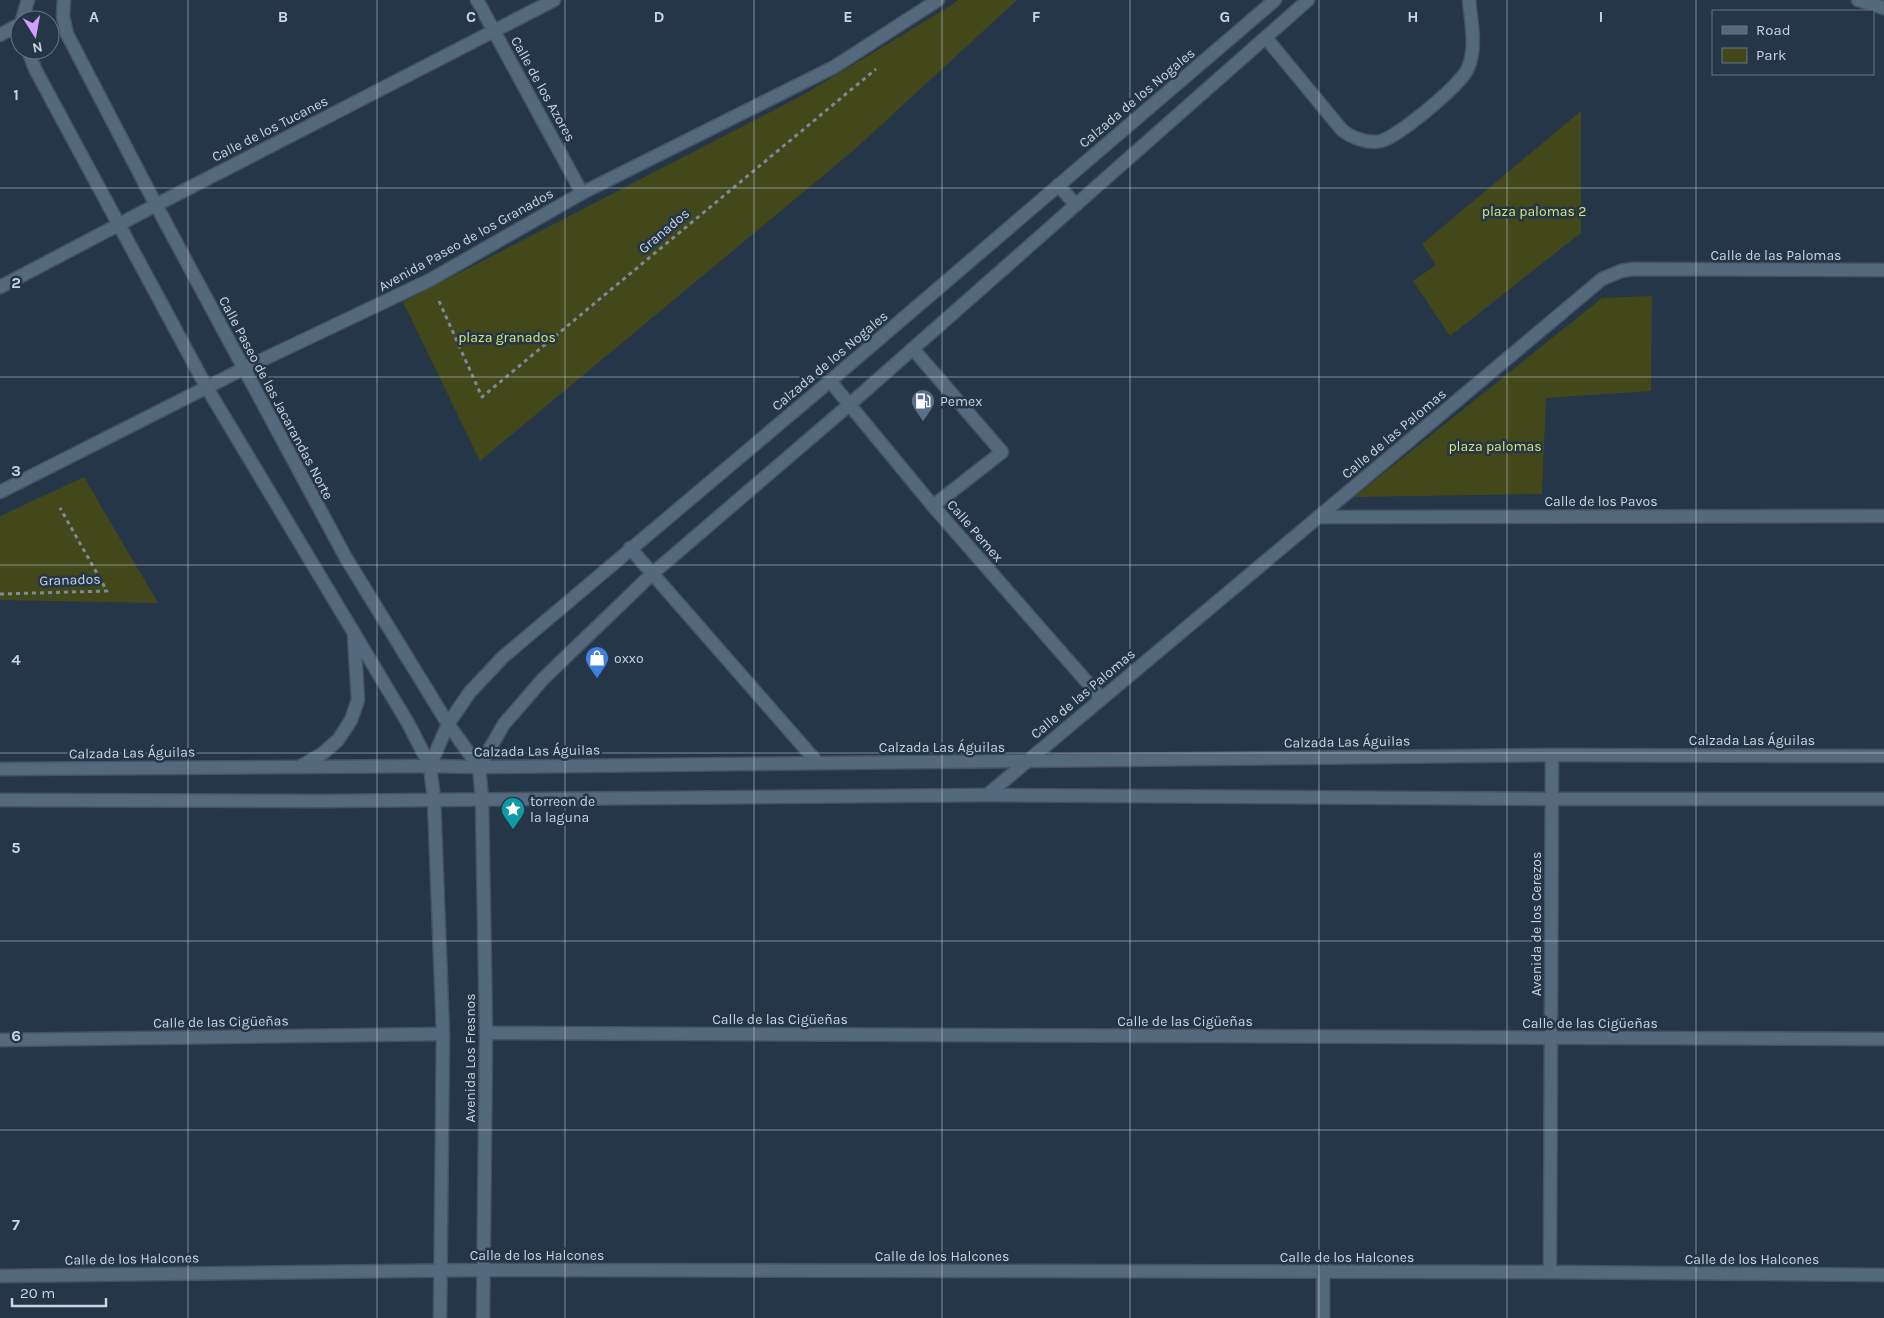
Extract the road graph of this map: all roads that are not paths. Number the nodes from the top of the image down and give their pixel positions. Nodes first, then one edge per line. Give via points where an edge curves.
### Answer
1 (64, 0) edge
2 (477, 0) edge
3 (554, 0) edge
4 (938, 0) edge
5 (1275, 0) edge
6 (1308, 0) edge
7 (1469, 0) edge
8 (1858, 0) edge
9 (1884, 8) edge
10 (494, 30) junction
11 (1266, 38) junction
12 (32, 60) edge
13 (1058, 185) junction
14 (582, 193) junction
15 (156, 205) junction
16 (1076, 205) junction
17 (119, 224) junction
18 (1884, 270) edge
19 (0, 287) edge
20 (913, 349) junction
21 (243, 369) junction
22 (830, 381) junction
23 (207, 388) junction
24 (849, 405) junction
25 (0, 492) edge
26 (933, 506) junction
27 (1884, 516) edge
28 (1318, 517) junction
29 (630, 548) junction
30 (652, 574) junction
31 (354, 633) junction
32 (1101, 698) junction
33 (448, 724) junction
34 (1552, 755) junction
35 (1884, 756) edge
36 (817, 762) junction
37 (1027, 762) junction
38 (300, 766) junction
39 (430, 766) junction
40 (479, 767) junction
41 (0, 770) edge
42 (987, 794) junction
43 (434, 799) junction
44 (482, 799) junction
45 (1552, 799) junction
46 (1884, 799) edge
47 (0, 800) edge
48 (486, 1033) junction
49 (443, 1034) junction
50 (1551, 1038) junction
51 (1884, 1039) edge
52 (0, 1040) edge
53 (441, 1270) junction
54 (482, 1270) junction
55 (1323, 1272) junction
56 (1550, 1272) junction
57 (1884, 1275) edge
58 (0, 1276) edge
59 (440, 1318) edge
60 (483, 1318) edge
61 (1323, 1318) edge

1 - 15 street, Calle Paseo de las Jacarandas Norte via 67,34
2 - 10 street, Calle de los Azores
3 - 10 street, Calle de los Tucanes
4 - 14 street, Avenida Paseo de los Granados via 834,67
5 - 13 street, Calzada de los Nogales
6 - 11 street
7 - 11 street via 1472,59 1462,78 1429,108 1381,141 1351,138 1342,130
8 - 9 street
10 - 14 street, Calle de los Azores
10 - 15 street, Calle de los Tucanes
11 - 16 street
12 - 17 street
13 - 16 street
13 - 22 street, Calzada de los Nogales
14 - 21 street, Avenida Paseo de los Granados via 430,280
15 - 17 street, Calle de los Tucanes
15 - 21 street, Calle Paseo de las Jacarandas Norte
16 - 20 street
17 - 19 street, Calle de los Tucanes
17 - 23 street
18 - 28 street, Calle de las Palomas via 1633,269 1602,279
20 - 24 street
20 - 26 street via 1002,452
21 - 23 street, Avenida Paseo de los Granados
21 - 33 street, Calle Paseo de las Jacarandas Norte via 346,558
22 - 24 street, Calle Pemex
22 - 29 street, Calzada de los Nogales
23 - 25 street, Avenida Paseo de los Granados
23 - 31 street
24 - 26 street, Calle Pemex
24 - 30 street
26 - 32 street, Calle Pemex
27 - 28 street, Calle de los Pavos
28 - 32 street, Calle de las Palomas
29 - 30 street
29 - 33 street, Calzada de los Nogales via 503,657 470,692
30 - 36 street
30 - 40 street via 543,679 504,724
31 - 38 street via 358,700 351,720 322,754
31 - 39 street
32 - 37 street, Calle de las Palomas
33 - 39 street, Calzada de los Nogales
33 - 40 street, Calle Paseo de las Jacarandas Norte
34 - 35 street, Calzada Las Águilas
34 - 37 street, Calzada Las Águilas
34 - 45 street, Avenida de los Cerezos
36 - 37 street, Calzada Las Águilas
36 - 40 street, Calzada Las Águilas
37 - 42 street, Calle de las Palomas
38 - 39 street, Calzada Las Águilas
38 - 41 street, Calzada Las Águilas
39 - 40 street, Calzada Las Águilas
39 - 43 street
40 - 44 street
42 - 44 street
42 - 45 street
43 - 44 street
43 - 47 street
43 - 49 street, Avenida Los Fresnos
44 - 48 street, Avenida Los Fresnos
45 - 46 street
45 - 50 street, Avenida de los Cerezos
48 - 50 street, Calle de las Cigüeñas
48 - 54 street, Avenida Los Fresnos
49 - 52 street, Calle de las Cigüeñas
49 - 53 street, Avenida Los Fresnos
50 - 51 street, Calle de las Cigüeñas
50 - 56 street, Avenida de los Cerezos
53 - 54 street, Calle de los Halcones
53 - 58 street, Calle de los Halcones
53 - 59 street, Avenida Los Fresnos
54 - 55 street, Calle de los Halcones
54 - 60 street, Avenida Los Fresnos
55 - 56 street, Calle de los Halcones
55 - 61 street
56 - 57 street, Calle de los Halcones

